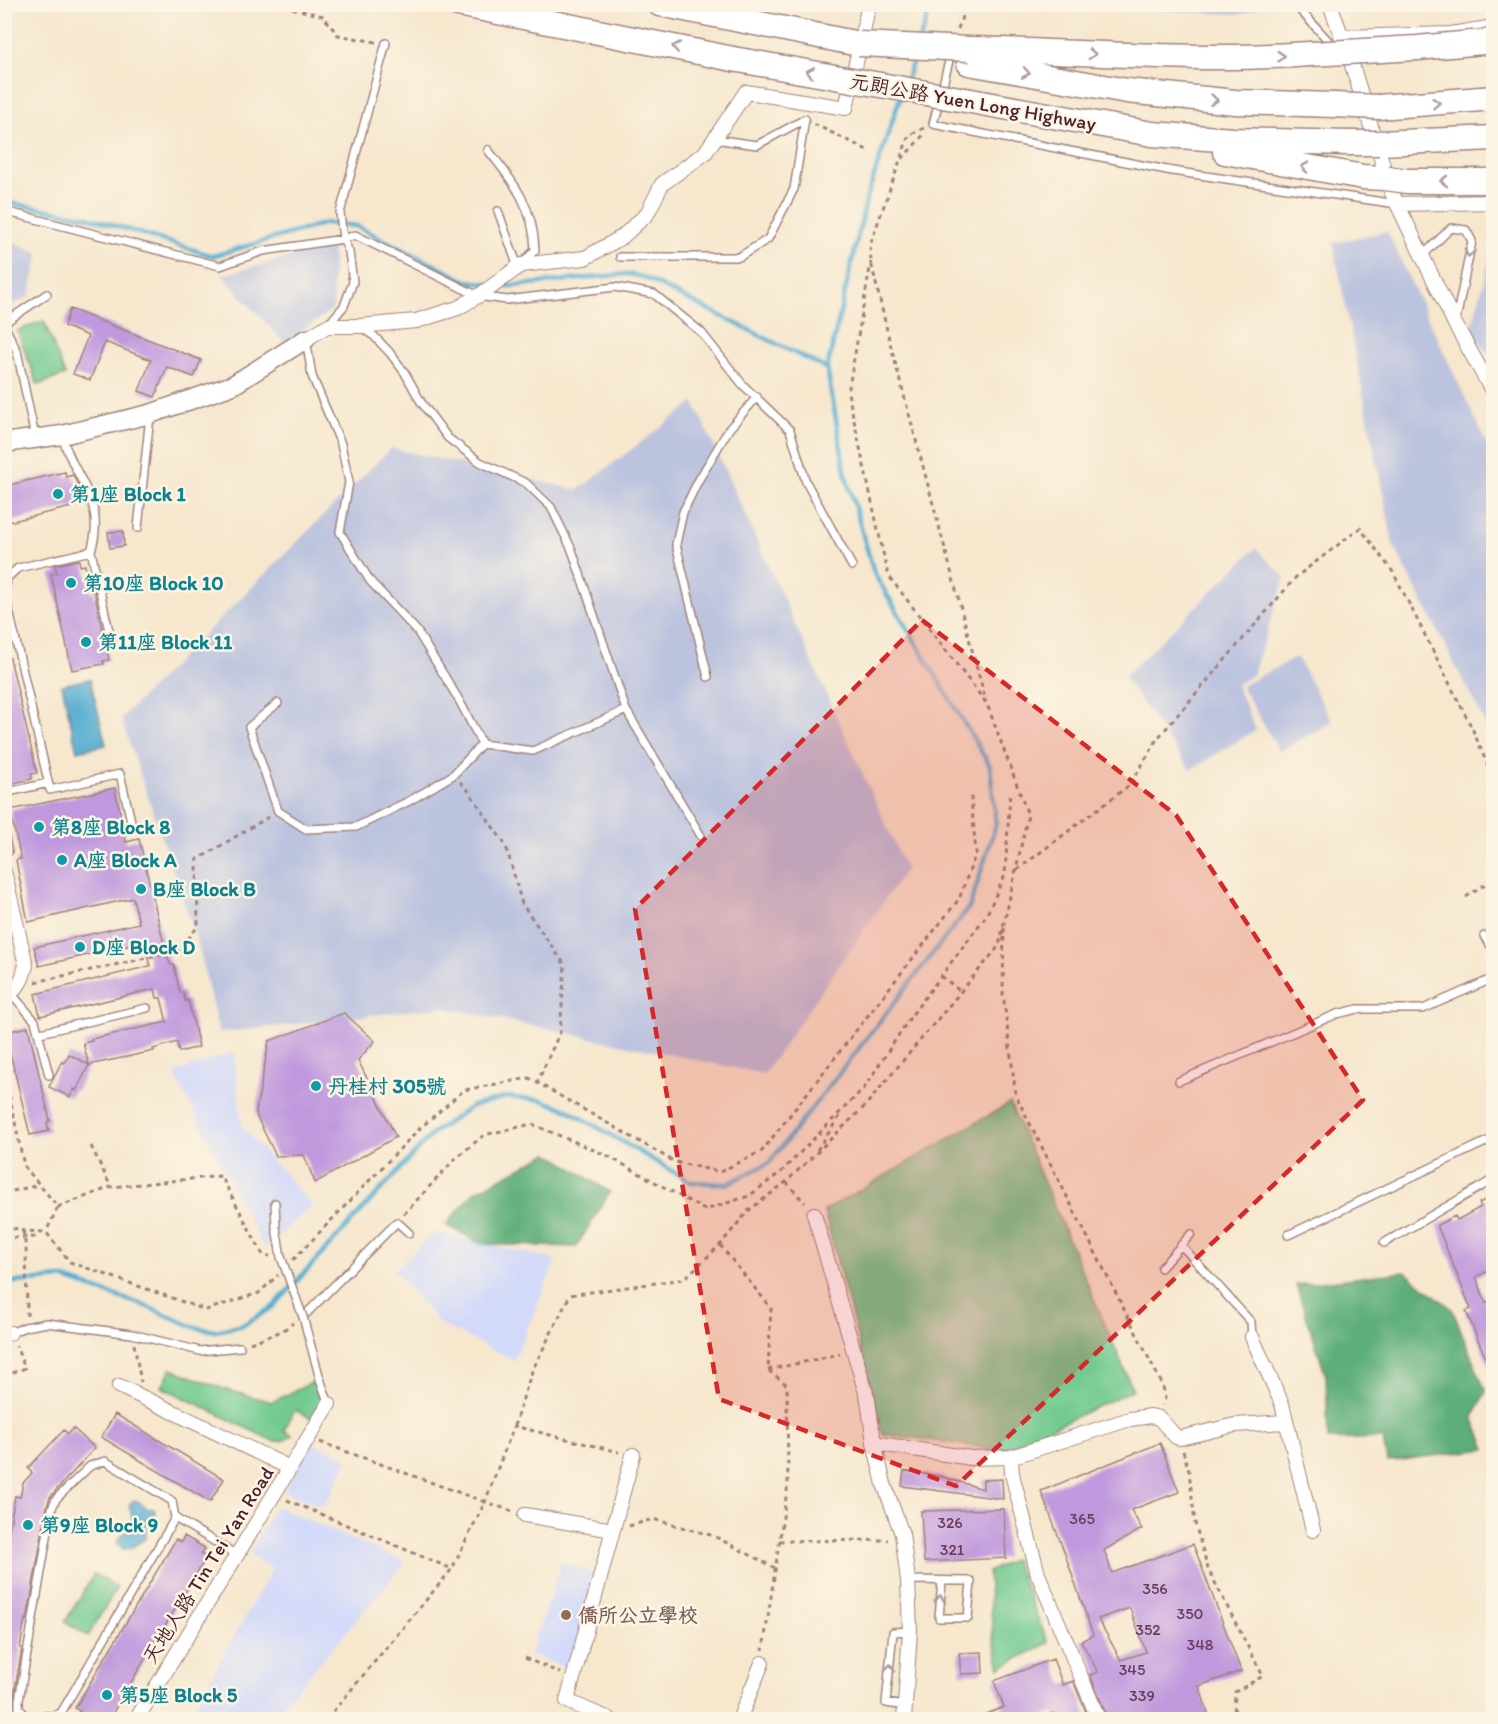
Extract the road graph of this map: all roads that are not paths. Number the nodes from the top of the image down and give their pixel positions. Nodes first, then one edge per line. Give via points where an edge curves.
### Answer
1 (458, 4) edge
2 (869, 4) edge
3 (1290, 4) edge
4 (1330, 4) edge
5 (662, 5) edge
6 (1494, 27) edge
7 (1342, 37) junction
8 (1494, 41) edge
9 (386, 43) road end
10 (963, 55) junction
11 (1352, 64) junction
12 (1494, 98) edge
13 (1152, 134) junction
14 (1494, 138) edge
15 (714, 139) junction
16 (488, 150) dead end
17 (1487, 181) edge
18 (1494, 202) edge
19 (1397, 204) junction
20 (4, 211) edge
21 (498, 211) dead end
22 (343, 239) junction
23 (1422, 256) junction
24 (620, 257) dead end
25 (520, 266) junction
26 (47, 294) dead end
27 (481, 295) junction
28 (4, 324) edge
29 (1455, 324) junction
30 (327, 326) junction
31 (360, 326) junction
32 (306, 339) junction
33 (1494, 394) edge
34 (757, 397) junction
35 (150, 414) junction
36 (62, 435) junction
37 (35, 437) junction
38 (4, 443) edge
39 (138, 528) dead end
40 (91, 551) junction
41 (852, 566) dead end
42 (112, 644) dead end
43 (708, 677) dead end
44 (278, 703) dead end
45 (626, 710) junction
46 (482, 744) junction
47 (48, 783) junction
48 (4, 793) edge
49 (131, 821) dead end
50 (4, 833) edge
51 (701, 836) dead end
52 (4, 855) edge
53 (4, 871) edge
54 (1484, 936) dead end
55 (1494, 950) edge
56 (1494, 978) edge
57 (8, 995) edge
58 (147, 1008) dead end
59 (40, 1033) junction
60 (49, 1075) dead end
61 (1179, 1081) dead end
62 (1494, 1138) edge
63 (1494, 1179) edge
64 (275, 1203) dead end
65 (814, 1214) road end
66 (409, 1233) dead end
67 (1191, 1234) dead end
68 (1288, 1235) dead end
69 (1384, 1243) dead end
70 (1181, 1245) junction
71 (1161, 1268) dead end
72 (303, 1317) junction
73 (8, 1334) edge
74 (1252, 1337) joint
75 (240, 1347) road end
76 (119, 1386) dead end
77 (329, 1404) joint
78 (1286, 1422) junction
79 (874, 1443) junction
80 (633, 1455) road end
81 (1011, 1457) junction
82 (290, 1468) junction
83 (525, 1515) road end
84 (175, 1518) junction
85 (613, 1530) junction
86 (1313, 1530) dead end
87 (237, 1555) junction
88 (908, 1580) junction
89 (942, 1581) junction
90 (762, 1663) road end
91 (904, 1712) edge
92 (136, 1719) edge
93 (611, 1719) edge
94 (739, 1719) edge
95 (1099, 1719) edge

13 -> 1 highway, 元朗公路 Yuen Long Highway, bridge via 734,59
2 - 15 street via 846,108 746,92
3 - 11 lane
4 - 7 street
5 - 10 highway, 元朗公路 Yuen Long Highway, bridge via 859,44
6 - 7 street via 1451,34
7 - 11 street
10 -> 8 highway, bridge via 1266,57
9 - 22 lane via 340,213
10 -> 12 highway, 元朗公路 Yuen Long Highway, bridge via 1127,91 1235,102 1378,107
10 - 19 lane via 933,124 1172,171
11 - 19 street
13 - 14 highway, 元朗公路 Yuen Long Highway, bridge via 1349,143
17 -> 13 highway, bridge via 1363,177 1232,154
15 - 24 lane via 757,145 805,119 794,189 768,239 739,257
15 - 25 street via 705,153 662,184 647,214 622,237 585,258
16 - 25 lane via 517,185 535,231 535,250
18 - 19 street
19 - 23 street
20 - 22 lane via 220,266 263,251
21 - 25 lane
22 - 27 lane via 355,235
22 - 30 lane via 353,282 344,306
23 - 29 street
23 -> 29 lane via 1452,228 1466,230 1472,241
25 - 27 street
26 - 28 lane
27 - 31 street via 458,308 416,321
27 - 34 lane via 507,300 615,287 654,294 701,332
28 - 37 lane via 16,351
29 - 33 street
30 - 31 street
30 - 32 street
31 - 45 lane via 390,353 448,438 480,462 526,483 551,507 572,550
32 - 35 street via 232,385
32 - 46 lane via 312,376 341,444 349,482 340,532 370,580 417,631
34 - 41 lane via 790,430 806,482
34 - 43 lane via 729,429 698,481 683,512 676,544
35 - 36 street
35 - 39 lane
36 - 37 street
36 - 40 lane via 68,456 92,498 96,534
37 - 38 street
40 - 42 lane
40 - 47 lane via 18,568 5,585
44 - 46 lane via 249,727 278,811 306,829 356,827 453,776
45 - 46 lane via 533,751
45 - 51 lane
47 - 48 lane
47 - 49 lane via 50,790 120,774
50 - 52 lane via 8,852
53 - 57 street via 26,964 22,979
54 - 55 lane
56 - 61 lane via 1423,1009 1368,1008 1337,1014
57 - 59 lane via 28,1011
58 - 59 lane
59 - 60 lane
62 - 68 lane
63 - 69 lane
64 - 72 lane, bridge via 281,1257
65 - 79 street via 868,1400
66 - 72 lane via 397,1222
67 - 70 lane
70 - 71 lane
70 - 74 lane via 1251,1322
72 - 77 lane, bridge
73 - 75 lane via 47,1323 132,1334 200,1351
74 - 78 street
76 - 82 street, 天地人路 Tin Tei Yan Road
77 - 82 street
78 - 81 street via 1235,1425 1180,1438 1159,1418 1151,1416 1130,1419
78 - 86 street
79 - 81 street via 971,1458
79 - 88 street via 903,1540
80 - 85 street
81 - 95 street via 1038,1574
82 - 87 street, 天地人路 Tin Tei Yan Road
83 - 85 street
84 - 84 lane via 61,1713 26,1716 19,1708 19,1700 56,1499 90,1466 105,1461 172,1501
84 - 87 lane
85 - 93 street via 567,1701
87 - 92 street, 天地人路 Tin Tei Yan Road
88 - 89 lane
88 - 91 street via 910,1631
89 -> 89 lane via 971,1581 968,1618 939,1618
90 - 94 street

